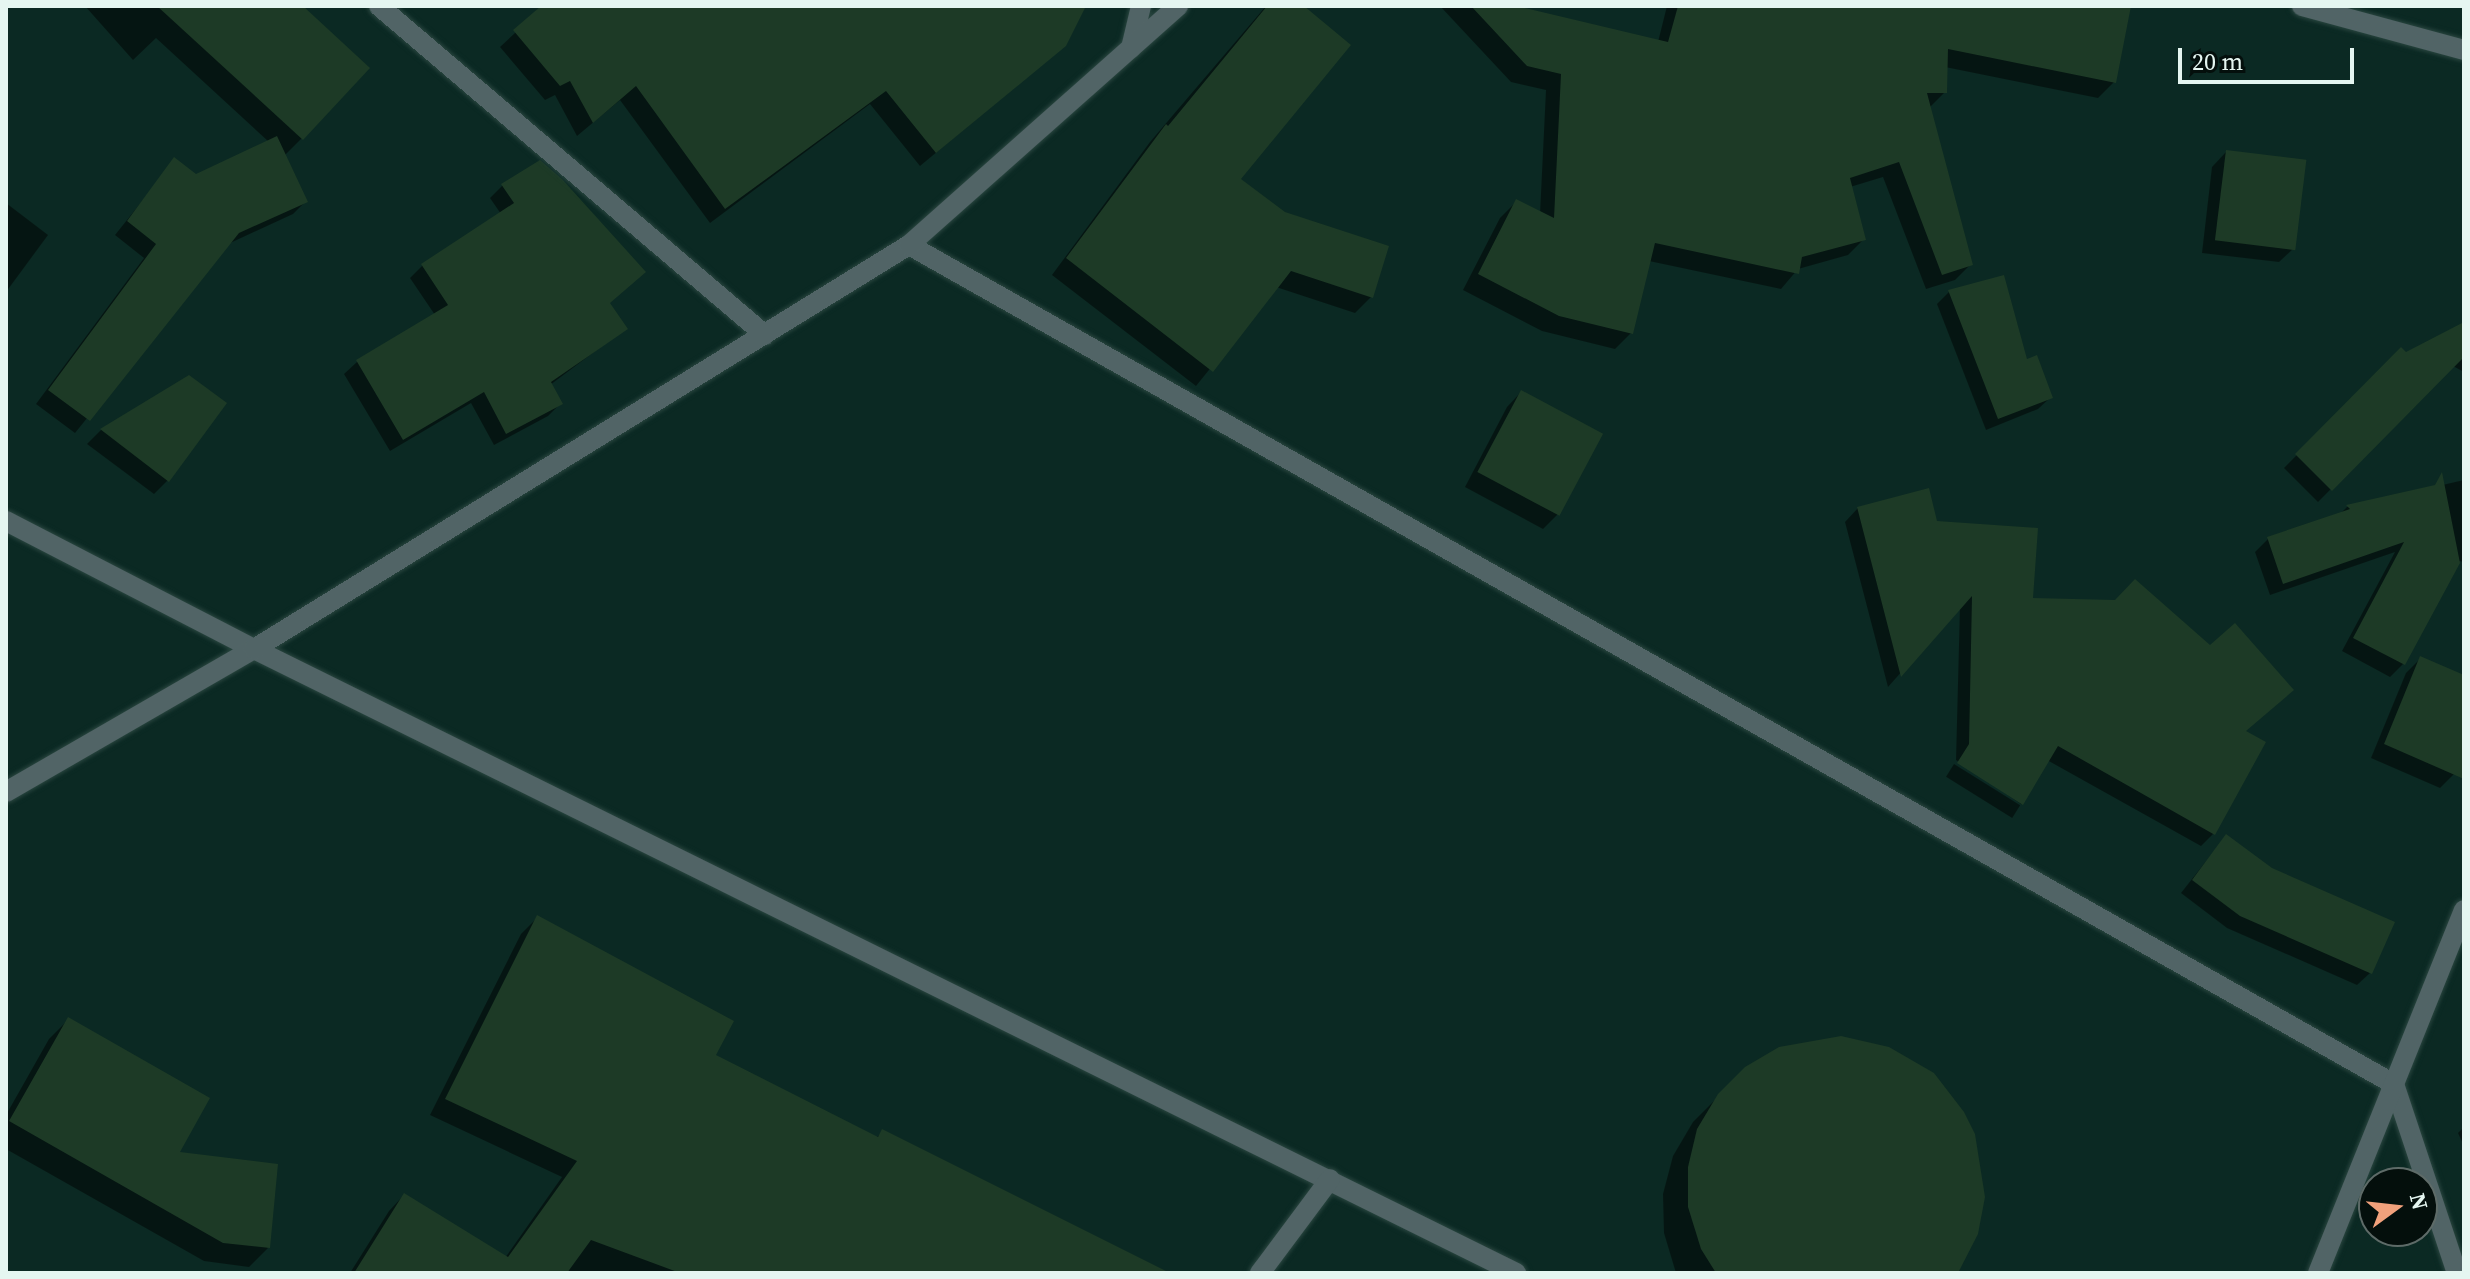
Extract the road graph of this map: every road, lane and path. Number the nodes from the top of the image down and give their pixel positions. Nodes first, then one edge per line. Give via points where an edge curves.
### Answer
1 (379, 6) edge
2 (1141, 6) edge
3 (1178, 6) edge
4 (2302, 6) edge
5 (1131, 48) junction
6 (2464, 50) edge
7 (909, 245) junction
8 (765, 335) junction
9 (6, 521) edge
10 (254, 649) junction
11 (6, 792) edge
12 (2464, 910) edge
13 (2394, 1084) junction
14 (1330, 1179) junction
15 (1260, 1273) edge
16 (1516, 1273) edge
17 (2318, 1273) edge
18 (2457, 1273) edge

1 - 8 street
2 - 5 street
3 - 5 street
4 - 6 street
5 - 7 street
7 - 8 street
7 - 13 street
8 - 10 street
9 - 10 street
10 - 11 street
10 - 14 street
12 - 13 street
13 - 17 street
13 - 18 street
14 - 15 street
14 - 16 street

